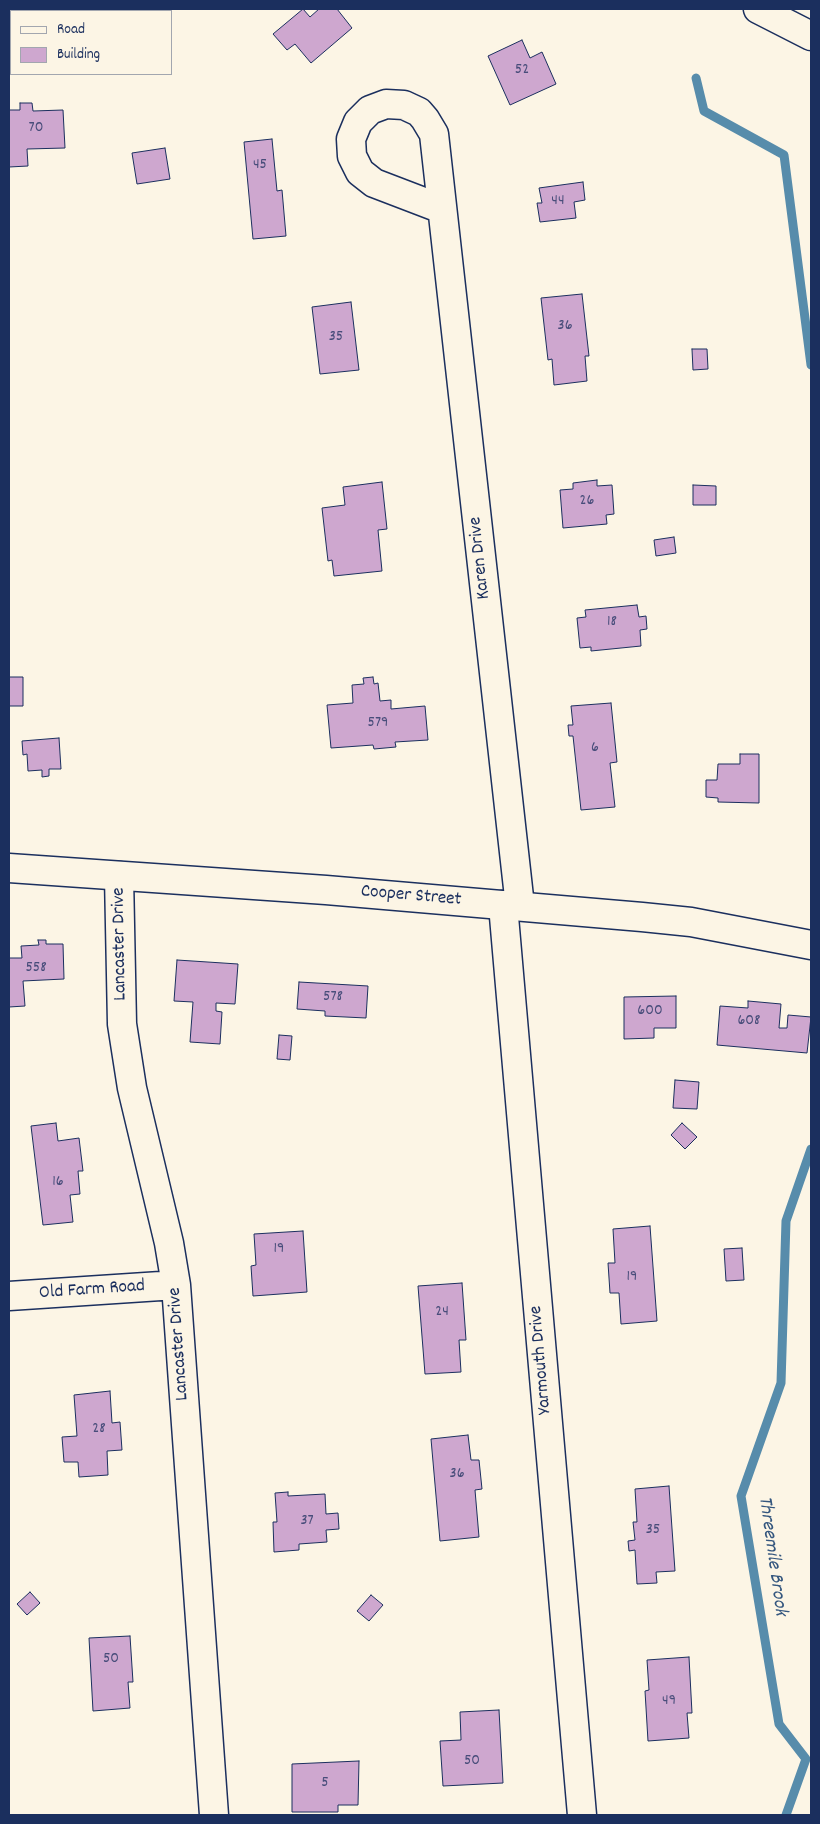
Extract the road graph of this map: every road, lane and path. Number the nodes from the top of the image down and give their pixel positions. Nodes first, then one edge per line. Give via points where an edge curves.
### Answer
1 (752, 9) edge
2 (758, 9) edge
3 (787, 24) junction
4 (811, 36) edge
5 (442, 209) dead end
6 (9, 868) edge
7 (119, 876) junction
8 (512, 906) junction
9 (811, 944) edge
10 (176, 1285) junction
11 (9, 1296) edge
12 (214, 1815) edge
13 (582, 1815) edge

1 - 3 main road
2 - 3 main road
3 - 4 main road
5 - 8 main road, Karen Drive
6 - 7 main road, Cooper Street
7 - 8 main road, Cooper Street
7 - 10 main road, Lancaster Drive via 122,1024 132,1088 170,1243
8 - 9 main road, Cooper Street via 691,922
8 - 13 main road, Yarmouth Drive
10 - 11 main road, Old Farm Road
10 - 12 main road, Lancaster Drive

